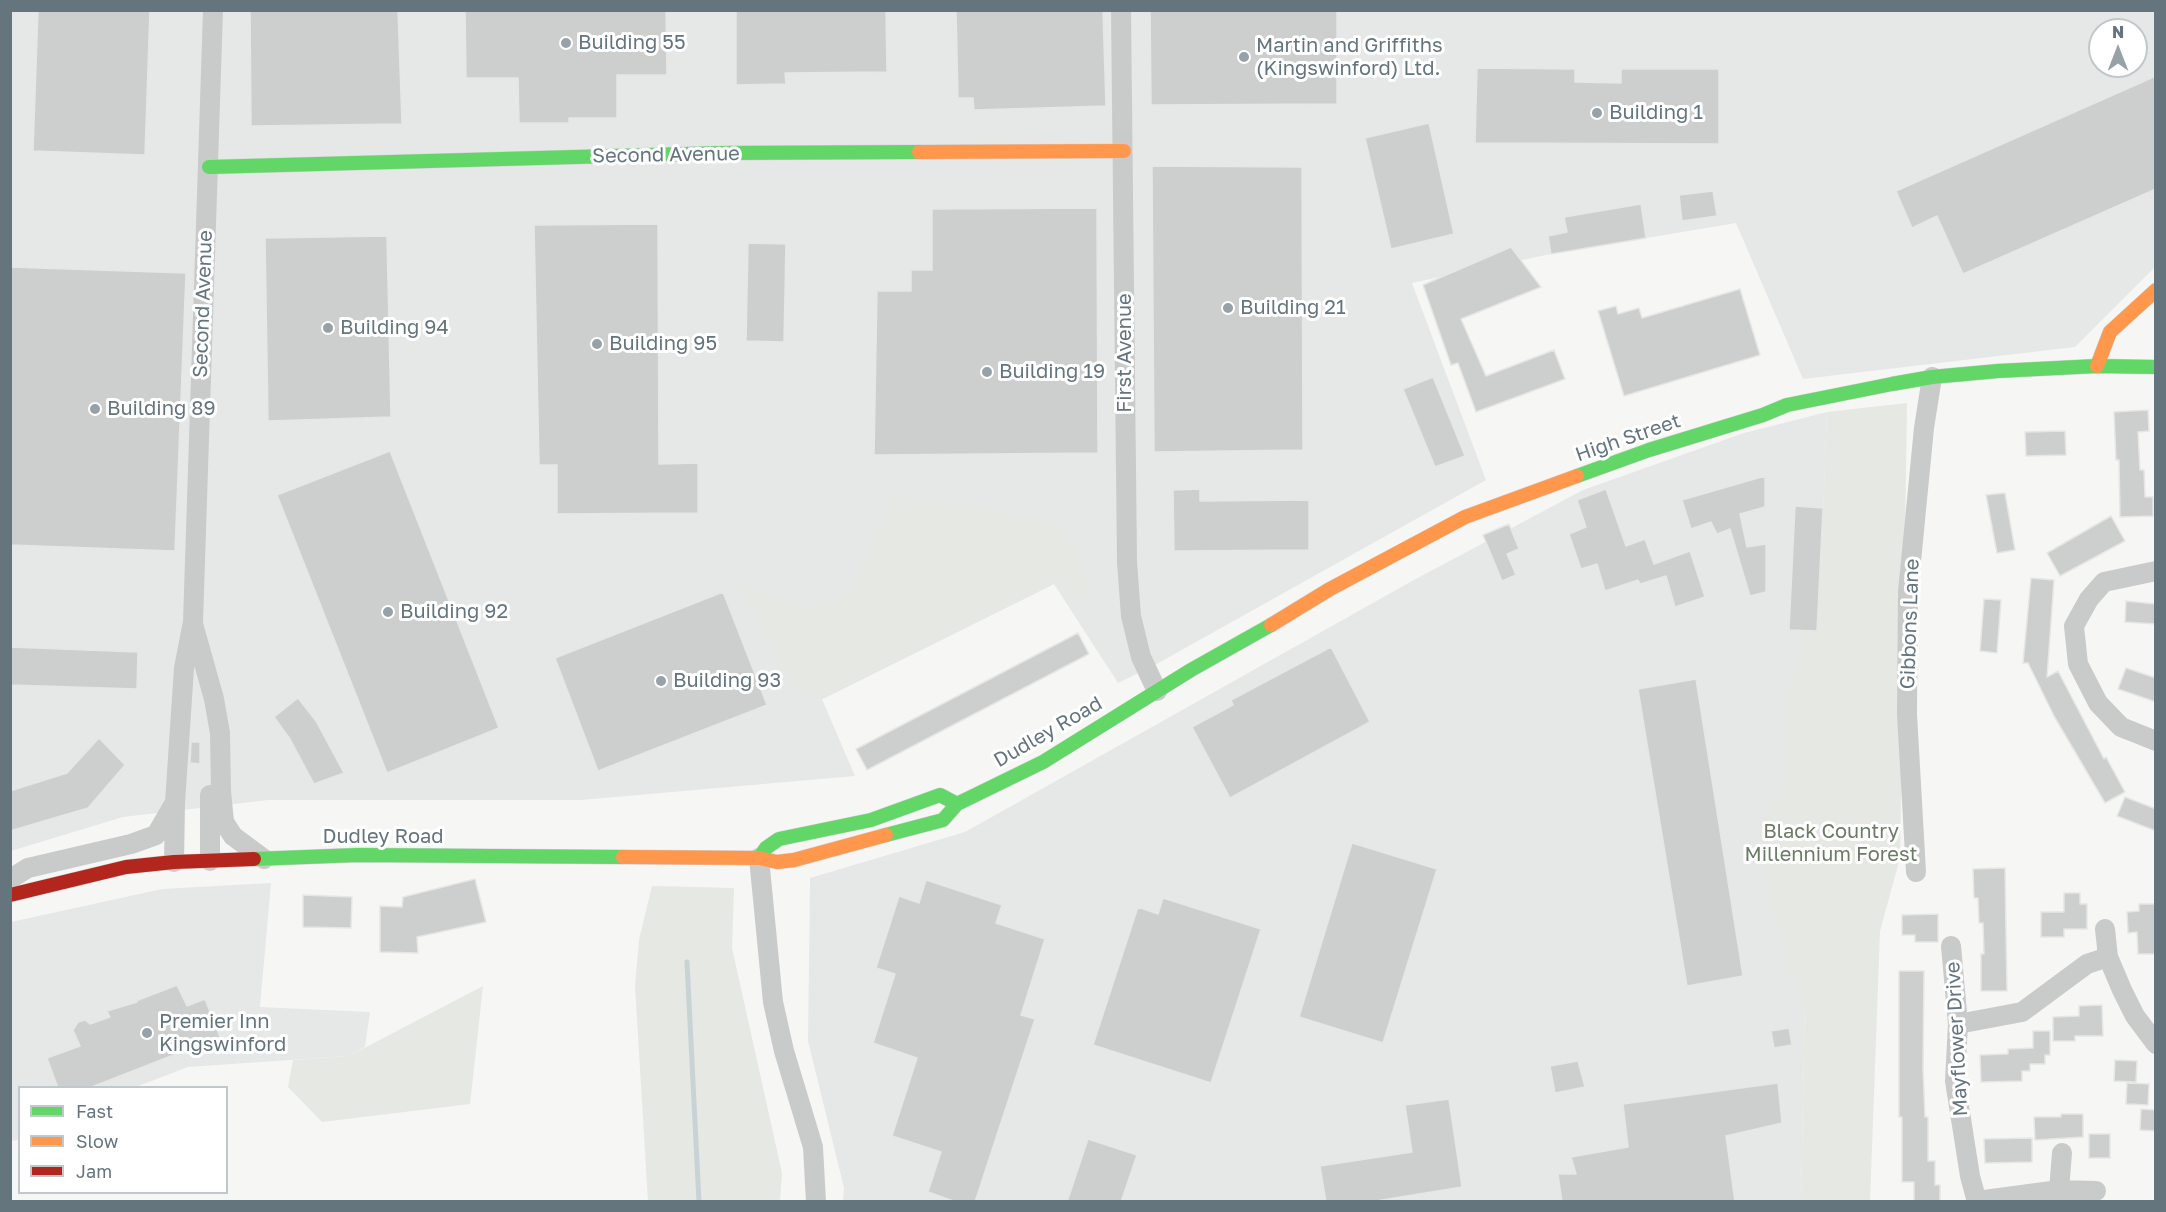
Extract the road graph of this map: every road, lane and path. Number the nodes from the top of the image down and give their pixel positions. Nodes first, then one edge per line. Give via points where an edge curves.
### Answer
1 (213, 10) edge
2 (1121, 10) edge
3 (1124, 151) junction
4 (208, 166) junction
5 (2156, 290) edge
6 (2097, 366) junction
7 (2156, 367) edge
8 (1932, 377) junction
9 (2156, 572) edge
10 (193, 622) junction
11 (1157, 691) junction
12 (214, 699) junction
13 (2156, 741) edge
14 (175, 803) junction
15 (957, 804) junction
16 (759, 858) junction
17 (264, 859) junction
18 (210, 861) junction
19 (174, 862) junction
20 (1916, 872) dead end
21 (10, 879) edge
22 (10, 895) edge
23 (2105, 929) dead end
24 (1951, 946) dead end
25 (2108, 957) junction
26 (1958, 1024) junction
27 (2156, 1044) edge
28 (2062, 1153) dead end
29 (2059, 1190) junction
30 (2096, 1191) dead end
31 (1977, 1201) edge
32 (816, 1202) edge

1 - 4 street, Second Avenue
2 - 3 street, First Avenue
3 - 4 main road, Second Avenue via 722,153
3 - 11 street, First Avenue via 1127,562 1131,616 1141,657
4 - 10 street, Second Avenue
5 - 6 main road via 2110,332
6 - 7 main road, High Street
6 - 8 main road, High Street
8 - 11 main road, High Street via 1787,405 1465,517 1330,589
8 - 20 street, Gibbons Lane via 1908,592 1907,714
9 - 13 street via 2104,582 2074,626 2078,664 2098,703 2121,727
10 - 12 street, Second Avenue
10 - 14 street, Second Avenue via 184,668
11 - 15 main road, Dudley Road via 1043,762
12 - 17 street, Second Avenue via 220,733 224,822 233,836
12 - 18 street, Second Avenue
14 - 19 street, Second Avenue
14 - 21 street, Second Avenue via 156,835 28,868
15 - 16 main road, Dudley Road via 943,820 900,832 794,860
15 - 16 main road via 940,795 871,820 779,839
16 - 17 main road, Dudley Road via 358,855
16 - 32 street via 773,1002 813,1147
17 - 18 main road, Dudley Road
18 - 19 main road, Dudley Road
19 - 22 main road, Dudley Road via 126,867
23 - 25 street
24 - 26 street, Mayflower Drive
25 - 26 street via 2087,964 2022,1012
25 - 27 street via 2135,1016
26 - 31 street, Mayflower Drive via 1955,1081
28 - 29 street
29 - 30 street
29 - 31 street

